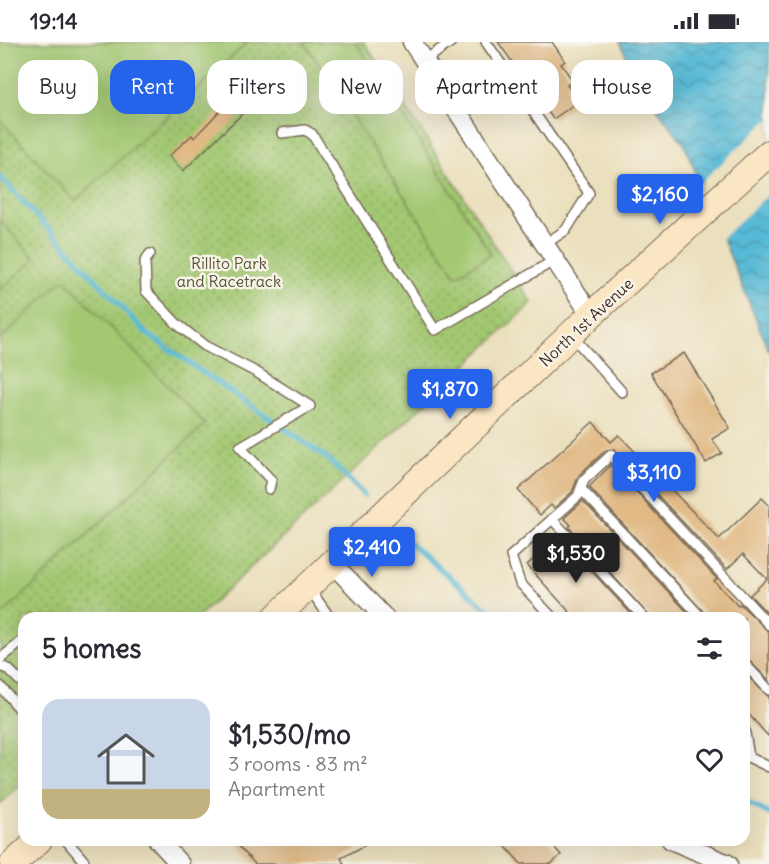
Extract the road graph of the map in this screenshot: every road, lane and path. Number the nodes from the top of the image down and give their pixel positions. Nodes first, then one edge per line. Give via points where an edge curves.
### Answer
1 (412, 42) edge
2 (451, 42) edge
3 (486, 42) edge
4 (424, 60) joint
5 (459, 114) edge
6 (282, 133) dead end
7 (769, 153) edge
8 (550, 252) junction
9 (150, 254) dead end
10 (591, 315) junction
11 (571, 335) junction
12 (622, 392) dead end
13 (269, 489) dead end
14 (581, 489) junction
15 (552, 519) junction
16 (333, 564) junction
17 (309, 587) junction
18 (282, 612) edge
19 (326, 612) edge
20 (379, 612) edge
21 (547, 612) edge
22 (638, 612) edge
23 (696, 612) edge
24 (769, 625) edge
25 (18, 645) edge
26 (0, 659) edge
27 (0, 666) edge
28 (750, 669) edge
29 (18, 679) edge
30 (0, 686) edge
31 (769, 690) edge
32 (18, 707) edge
33 (750, 758) edge
34 (769, 767) edge
35 (32, 846) edge
36 (71, 846) edge
37 (162, 846) edge
38 (685, 846) edge
39 (174, 862) edge
40 (13, 864) edge
41 (82, 864) edge
42 (728, 864) edge

1 - 4 street
2 - 4 lane
3 - 8 lane via 589,193
5 - 8 street
6 - 8 lane via 305,130 312,134 435,330
7 - 10 main road, North 1st Avenue
8 - 10 street
9 - 13 lane via 145,261 146,291 177,324 205,346 310,406 240,447 271,480
10 - 11 main road, North 1st Avenue
11 - 12 lane
11 - 16 main road, North 1st Avenue
14 - 15 lane
14 - 23 lane
14 - 24 lane via 584,480 611,455
15 - 21 lane via 511,556 520,583
15 - 22 lane
16 - 17 main road, North 1st Avenue
16 - 20 street
17 - 18 main road, North 1st Avenue
17 - 19 lane
25 - 26 lane
27 - 29 lane
28 - 31 lane
30 - 32 lane
33 - 34 lane
35 - 40 main road
36 - 41 lane via 84,861
37 - 39 street
38 - 42 street

